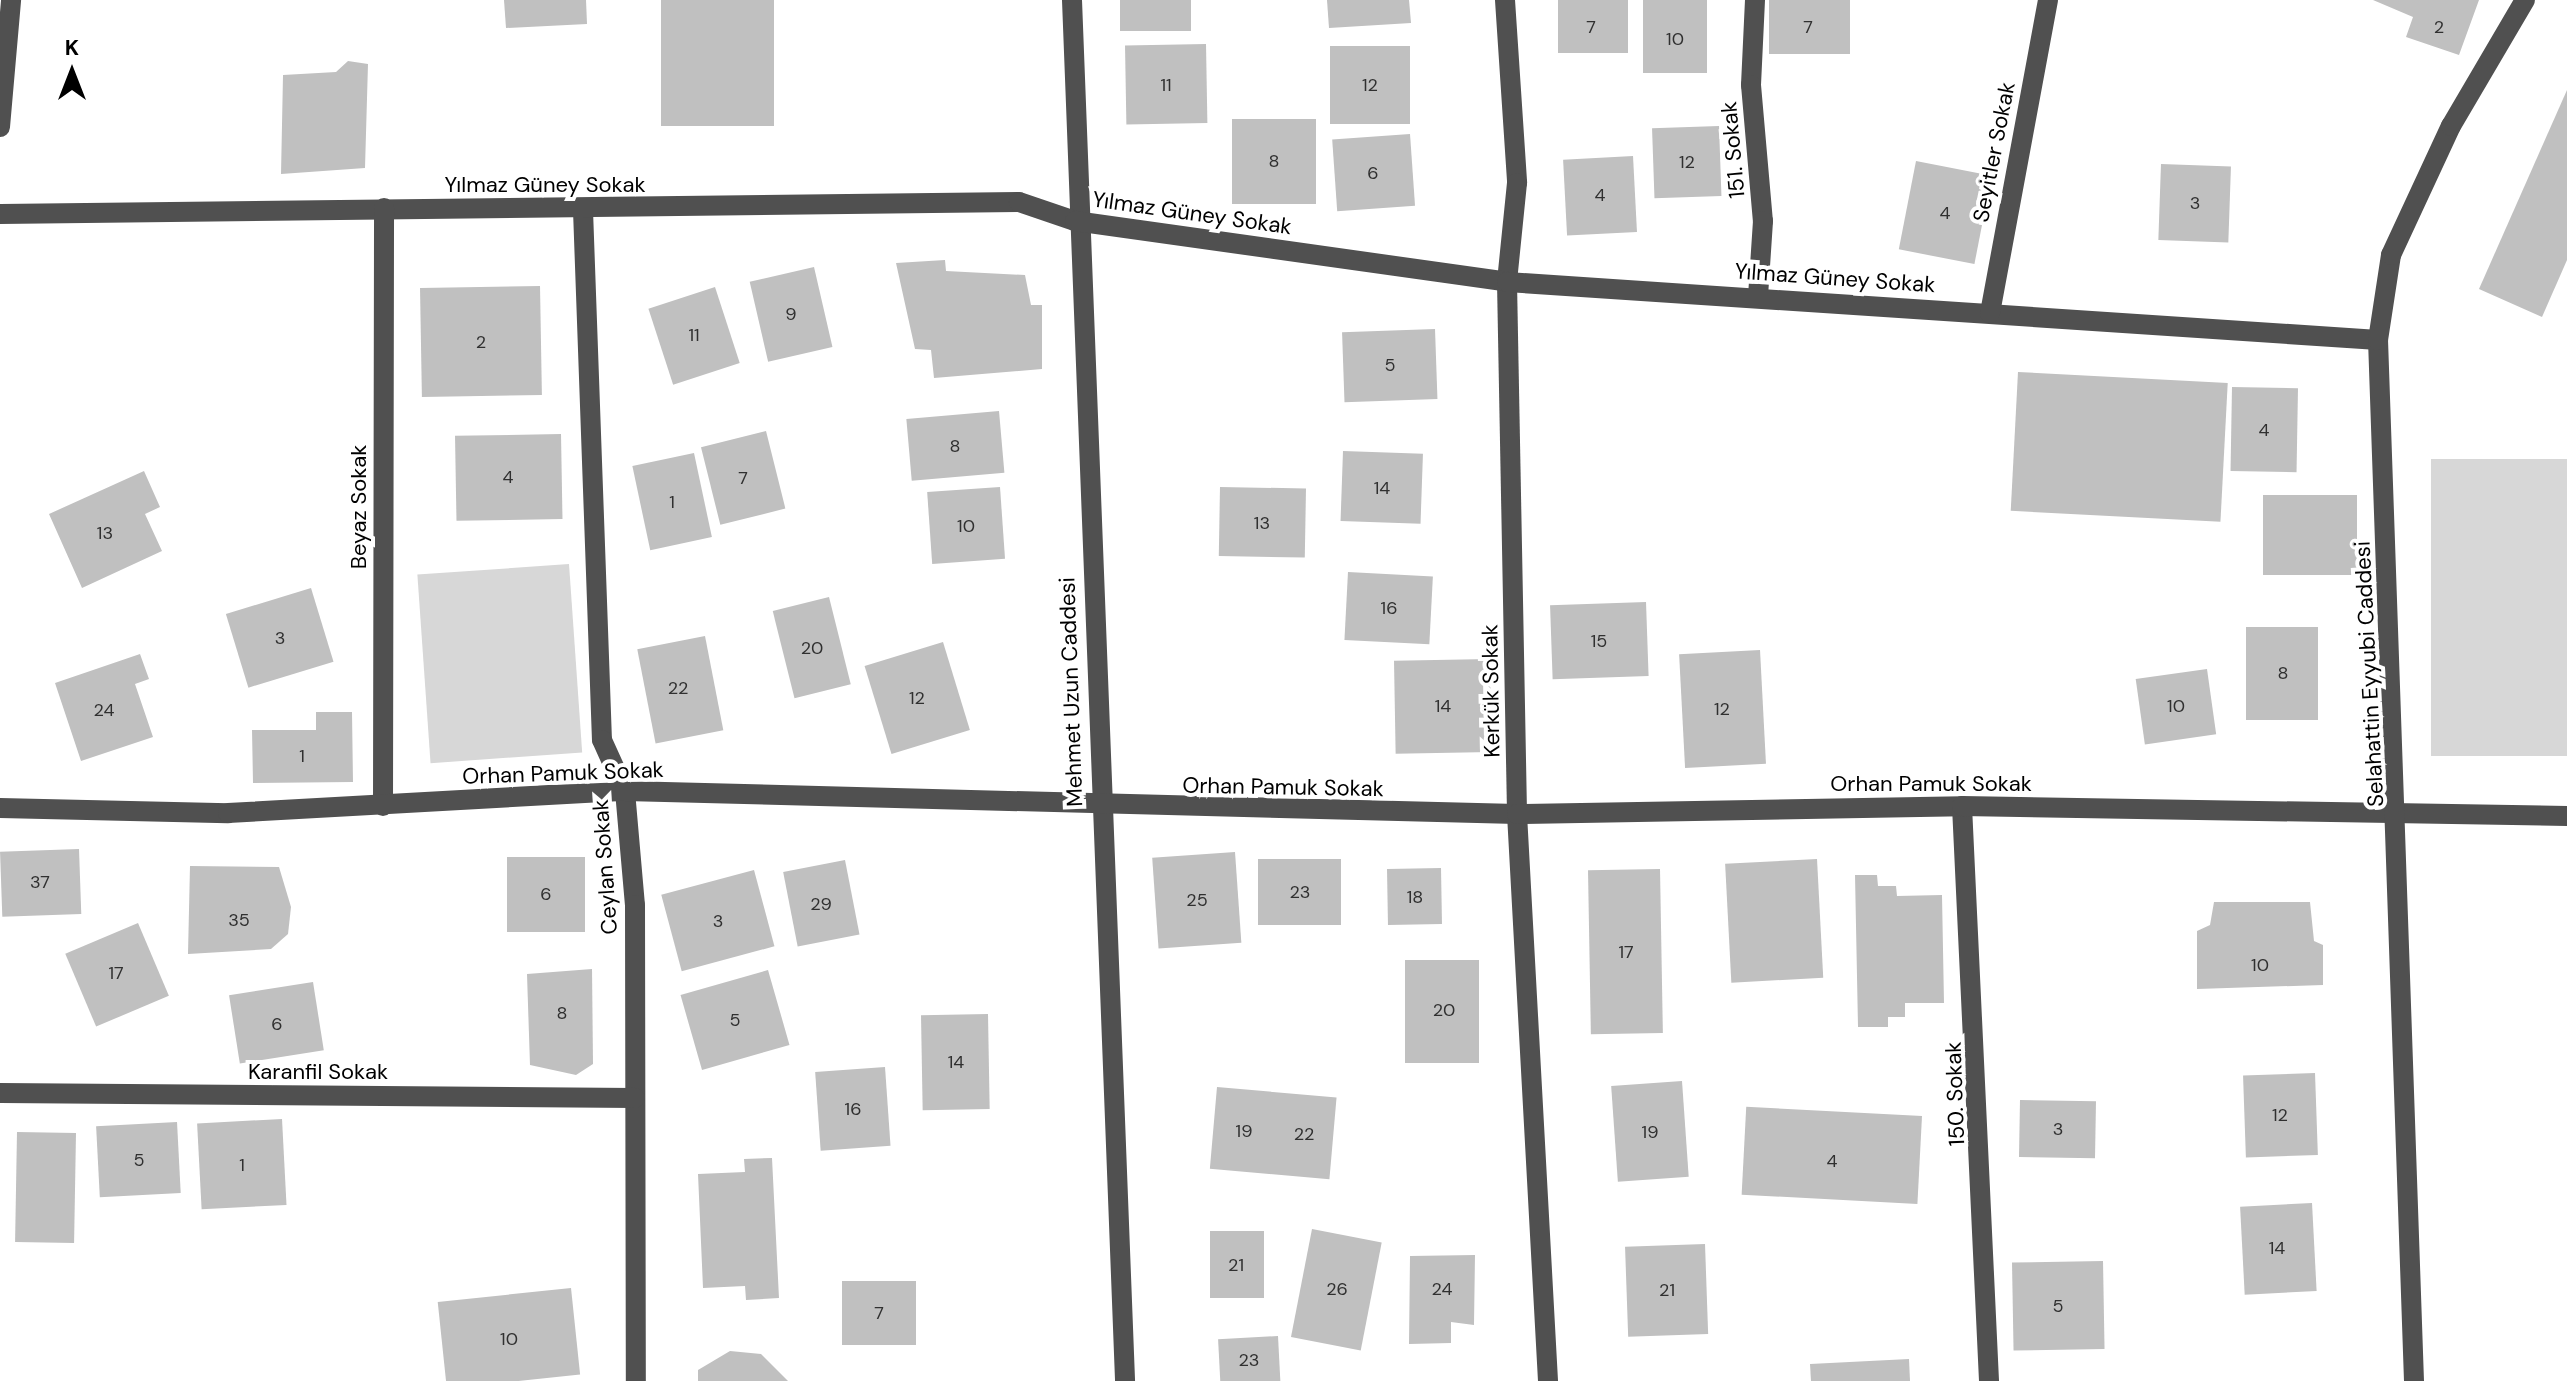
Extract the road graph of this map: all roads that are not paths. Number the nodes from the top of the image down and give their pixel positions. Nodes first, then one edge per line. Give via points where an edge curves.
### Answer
1 (11, 0) edge
2 (1072, 0) edge
3 (1505, 0) edge
4 (1755, 0) edge
5 (2048, 0) edge
6 (2525, 0) edge
7 (0, 127) edge
8 (384, 208) junction
9 (583, 210) junction
10 (0, 214) edge
11 (1075, 221) junction
12 (1507, 282) junction
13 (1758, 296) junction
14 (1990, 313) junction
15 (2378, 340) junction
16 (625, 791) junction
17 (383, 806) junction
18 (1962, 806) junction
19 (0, 808) edge
20 (1100, 808) junction
21 (1517, 814) junction
22 (2399, 814) junction
23 (2567, 816) edge
24 (0, 1093) edge
25 (635, 1098) junction
26 (636, 1381) edge
27 (1125, 1381) edge
28 (1548, 1381) edge
29 (1989, 1381) edge
30 (2414, 1381) edge

1 - 7 street
2 - 11 street, Mehmet Uzun Caddesi
3 - 12 street, Kerkük Sokak via 1517,183
4 - 13 street, 151. Sokak via 1751,85 1763,221
5 - 14 street, Seyitler Sokak
6 - 15 street, Selahattin Eyyubi Caddesi via 2451,126 2391,255
8 - 9 street, Yılmaz Güney Sokak
8 - 10 street, Yılmaz Güney Sokak
8 - 17 street, Beyaz Sokak
9 - 11 street, Yılmaz Güney Sokak via 1019,202
9 - 16 street, Ceylan Sokak via 602,740
11 - 12 street, Yılmaz Güney Sokak
11 - 20 street, Mehmet Uzun Caddesi
12 - 13 street, Yılmaz Güney Sokak
12 - 21 street, Kerkük Sokak
13 - 14 street, Yılmaz Güney Sokak
14 - 15 street, Yılmaz Güney Sokak
15 - 22 street, Selahattin Eyyubi Caddesi
16 - 17 street, Orhan Pamuk Sokak
16 - 20 street, Orhan Pamuk Sokak
16 - 25 street, Ceylan Sokak via 635,905
17 - 19 street, Orhan Pamuk Sokak
18 - 21 street, Orhan Pamuk Sokak
18 - 22 street, Orhan Pamuk Sokak
18 - 29 street, 150. Sokak
20 - 21 street, Orhan Pamuk Sokak
20 - 27 street, Mehmet Uzun Caddesi
21 - 28 street, Kerkük Sokak
22 - 23 street, Orhan Pamuk Sokak
22 - 30 street, Selahattin Eyyubi Caddesi
24 - 25 street, Karanfil Sokak
25 - 26 street, Ceylan Sokak

